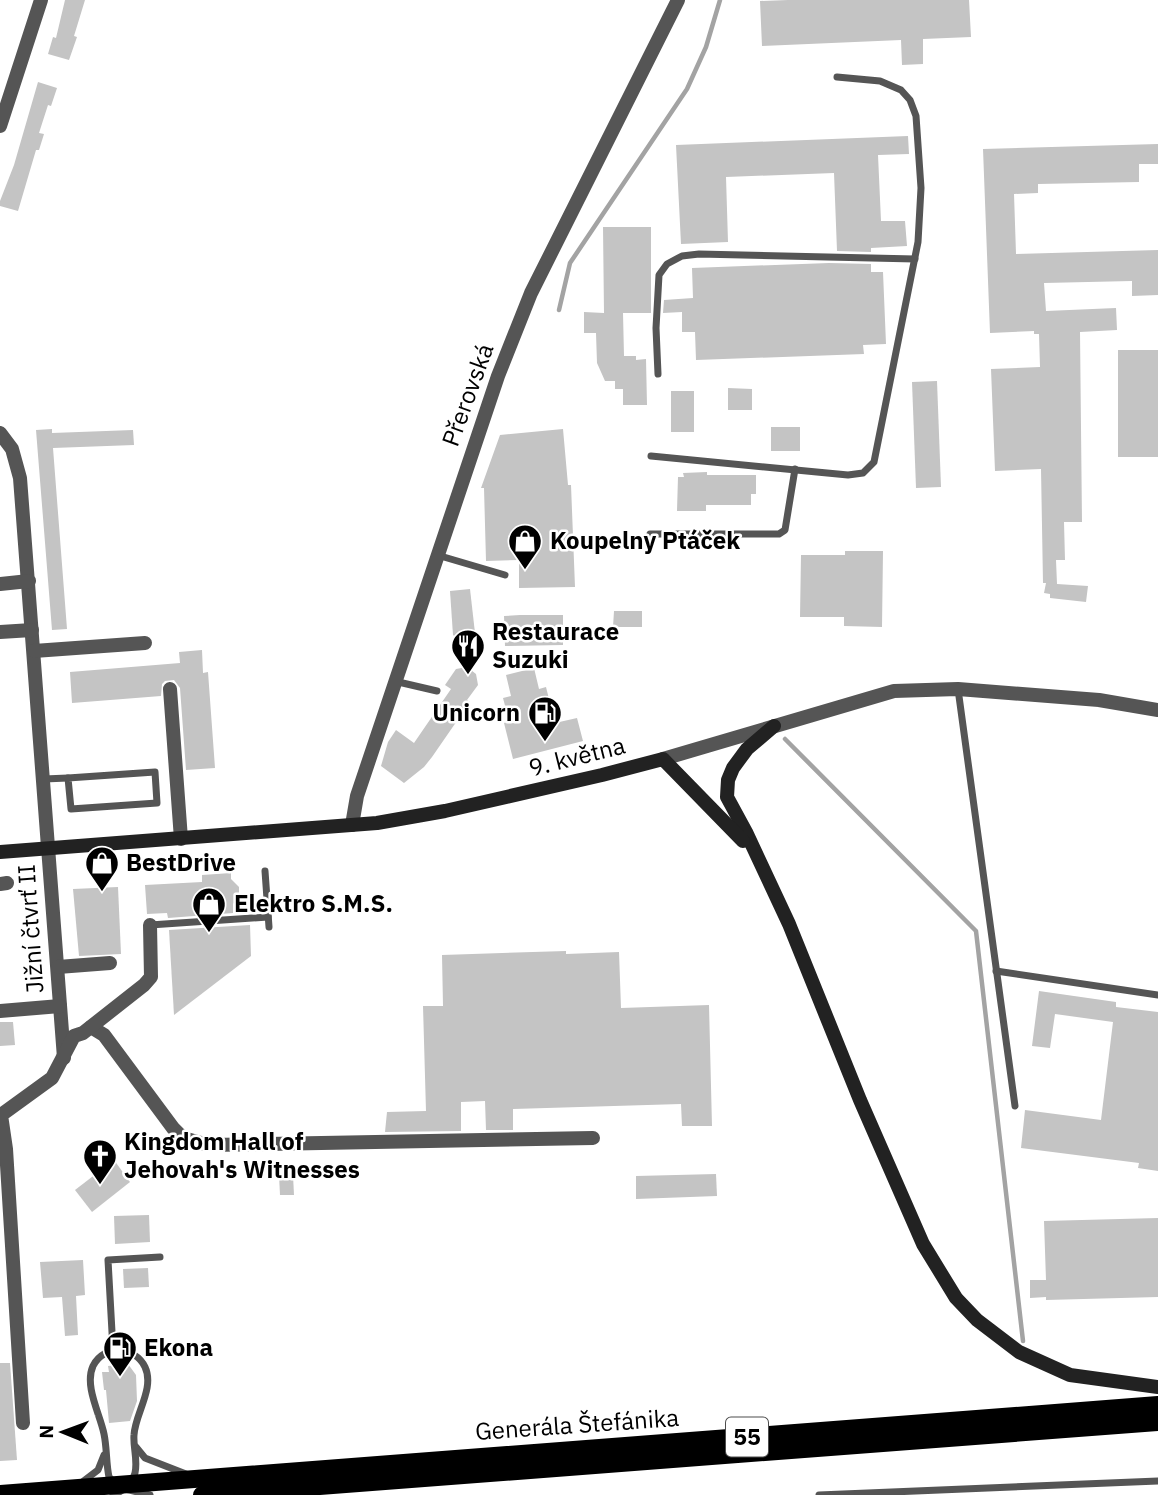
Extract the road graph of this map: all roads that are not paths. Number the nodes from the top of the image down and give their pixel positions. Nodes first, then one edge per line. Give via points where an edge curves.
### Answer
1 (41, 0) edge
2 (678, 0) edge
3 (837, 77) dead end
4 (0, 126) edge
5 (915, 259) junction
6 (658, 374) dead end
7 (4, 436) edge
8 (651, 456) dead end
9 (795, 469) junction
10 (650, 534) dead end
11 (437, 554) junction
12 (505, 575) dead end
13 (29, 581) junction
14 (0, 584) edge
15 (32, 630) junction
16 (0, 632) edge
17 (145, 643) dead end
18 (34, 651) junction
19 (394, 681) junction
20 (170, 689) dead end
21 (958, 689) junction
22 (437, 691) dead end
23 (1158, 710) edge
24 (774, 726) junction
25 (663, 759) junction
26 (68, 778) junction
27 (44, 779) junction
28 (352, 825) junction
29 (181, 839) junction
30 (48, 849) junction
31 (0, 852) edge
32 (761, 866) junction
33 (265, 871) dead end
34 (268, 917) junction
35 (150, 925) joint
36 (269, 927) dead end
37 (110, 963) dead end
38 (58, 967) junction
39 (996, 971) junction
40 (1158, 995) edge
41 (60, 1006) junction
42 (0, 1011) edge
43 (91, 1027) junction
44 (64, 1058) junction
45 (1015, 1106) dead end
46 (1, 1115) edge
47 (593, 1138) dead end
48 (160, 1258) dead end
49 (113, 1350) junction
50 (1158, 1387) edge
51 (1158, 1405) edge
52 (1158, 1422) edge
53 (23, 1423) dead end
54 (135, 1445) junction
55 (106, 1448) junction
56 (1158, 1481) edge
57 (201, 1487) edge
58 (121, 1488) edge
59 (66, 1489) junction
60 (0, 1494) edge
61 (150, 1495) edge
62 (820, 1495) edge

1 - 4 street
2 - 11 street, Přerovská via 530,293
3 - 5 lane via 880,81 901,90 910,100 916,116 921,188
5 - 6 lane via 682,256 659,275
5 - 9 lane via 874,462 863,473 848,475
7 - 13 street, Jižní čtvrť II via 18,466
8 - 9 lane
9 - 10 lane via 785,530 779,534
11 - 12 lane
11 - 19 street, Přerovská
13 - 14 street
13 - 15 street, Jižní čtvrť II
15 - 16 street
15 - 18 street, Jižní čtvrť II
17 - 18 street
18 - 27 street, Jižní čtvrť II
19 - 22 lane
19 - 28 street, Přerovská
20 - 29 street
21 - 23 street, 9. května via 1098,700
21 - 24 street, 9. května via 894,691
21 - 39 lane
24 - 25 street, 9. května
24 - 32 main road via 739,758 727,788 731,806
25 - 28 main road, 9. května via 445,811
25 - 32 main road via 732,828
26 - 26 lane via 71,809 157,803 155,772
26 - 27 lane
27 - 30 street, Jižní čtvrť II
28 - 29 main road, 9. května
29 - 30 main road, 9. května
30 - 31 main road, 9. května
30 - 38 street, Jižní čtvrť II
32 - 50 main road via 923,1244 956,1298 998,1338 1042,1364 1070,1375
33 - 34 lane
34 - 35 lane
34 - 36 lane
35 - 43 street via 150,977
37 - 38 street
38 - 41 street, Jižní čtvrť II
39 - 40 lane
39 - 45 lane
41 - 42 street, Jižní čtvrť II
41 - 44 street, Jižní čtvrť II
43 - 44 street via 74,1036
43 - 47 street via 104,1035 173,1128 183,1138 199,1143
44 - 46 street via 52,1078
46 - 53 street
48 - 49 lane via 108,1260
49 - 54 lane via 138,1357 147,1375
49 - 55 lane via 97,1359 90,1375
51 - 57 main road, Generála Štefánika / 55
52 - 57 main road, Generála Štefánika / 55
54 - 57 lane via 145,1458
54 - 58 lane via 135,1473
55 - 58 lane via 109,1477
55 - 59 lane via 93,1475
56 - 62 lane
57 - 58 main road, Generála Štefánika / 55
58 - 59 main road, Generála Štefánika / 55
58 - 61 lane
59 - 60 main road, Generála Štefánika / 55

